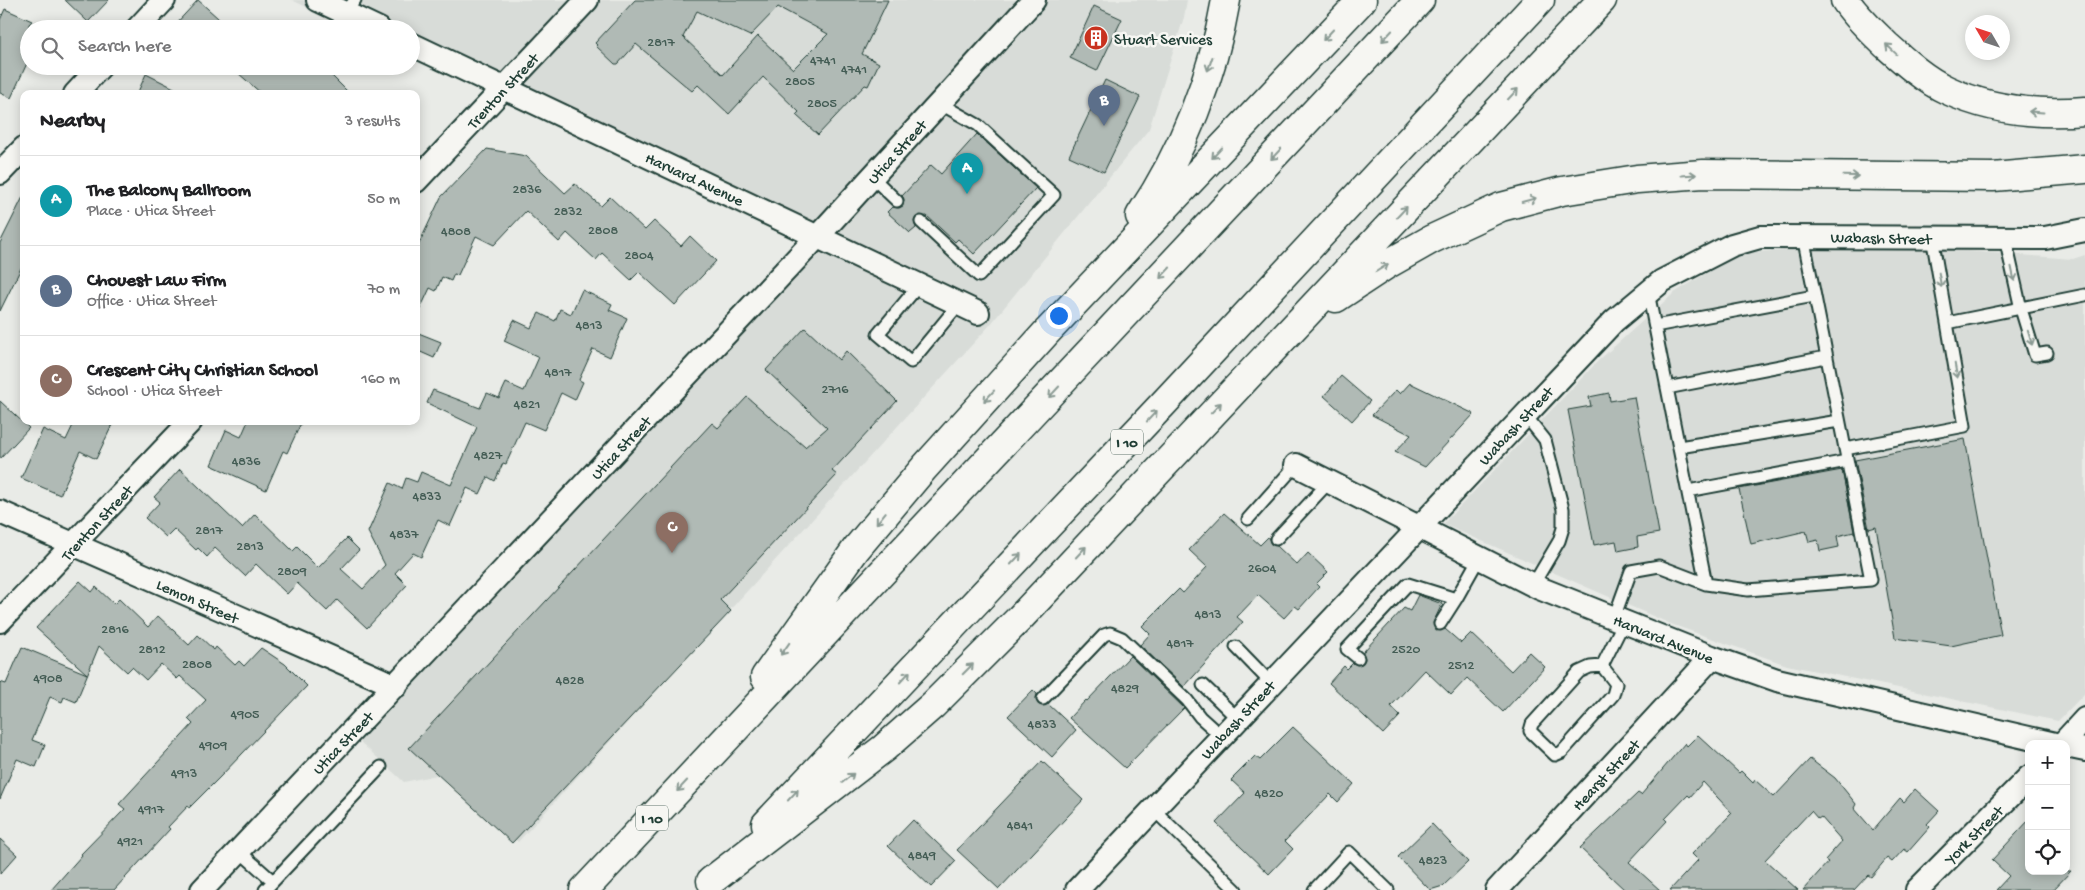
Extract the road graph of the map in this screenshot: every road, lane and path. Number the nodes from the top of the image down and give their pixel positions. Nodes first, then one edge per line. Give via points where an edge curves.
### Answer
1 (164, 0) edge
2 (318, 0) edge
3 (587, 0) edge
4 (1034, 0) edge
5 (1226, 0) edge
6 (1362, 0) edge
7 (1420, 0) edge
8 (1540, 0) edge
9 (1602, 0) edge
10 (1845, 0) edge
11 (350, 6) edge
12 (145, 20) edge
13 (367, 20) edge
14 (420, 48) edge
15 (93, 75) edge
16 (504, 88) junction
17 (79, 90) edge
18 (939, 103) junction
19 (2085, 111) edge
20 (20, 152) edge
21 (2085, 169) edge
22 (0, 173) edge
23 (420, 177) edge
24 (872, 177) junction
25 (898, 201) dead end
26 (921, 222) dead end
27 (2085, 230) edge
28 (818, 236) junction
29 (1803, 236) junction
30 (1932, 237) junction
31 (2005, 238) junction
32 (919, 285) junction
33 (1648, 292) junction
34 (2085, 295) edge
35 (1814, 296) junction
36 (968, 308) joint
37 (2021, 309) junction
38 (1947, 323) junction
39 (1655, 326) junction
40 (1045, 334) junction
41 (2047, 353) dead end
42 (1826, 356) junction
43 (1260, 362) junction
44 (1667, 388) junction
45 (1525, 415) junction
46 (1839, 421) junction
47 (187, 425) edge
48 (1679, 447) junction
49 (1846, 455) junction
50 (1296, 465) joint
51 (1329, 482) junction
52 (1688, 491) junction
53 (0, 512) edge
54 (1248, 519) dead end
55 (1418, 528) junction
56 (1276, 539) dead end
57 (74, 546) junction
58 (1479, 558) junction
59 (1706, 584) junction
60 (1533, 585) junction
61 (1456, 599) junction
62 (1619, 620) junction
63 (0, 621) edge
64 (1440, 624) dead end
65 (1236, 647) dead end
66 (1712, 657) junction
67 (1358, 658) dead end
68 (1602, 666) junction
69 (1271, 683) junction
70 (1203, 685) dead end
71 (396, 686) junction
72 (1043, 699) dead end
73 (1238, 719) junction
74 (2085, 719) edge
75 (1221, 736) junction
76 (2038, 740) edge
77 (2066, 740) edge
78 (2070, 747) edge
79 (715, 750) junction
80 (2085, 750) edge
81 (381, 767) dead end
82 (2025, 781) edge
83 (1153, 809) junction
84 (240, 850) junction
85 (273, 881) junction
86 (707, 886) edge
87 (1504, 888) edge
88 (202, 890) edge
89 (265, 890) edge
90 (584, 890) edge
91 (1077, 890) edge
92 (1236, 890) edge
93 (1314, 890) edge
94 (1388, 890) edge
95 (1917, 890) edge

1 - 12 street
2 - 11 street
3 - 16 street, Trenton Street
4 - 18 street, Utica Street
5 -> 40 highway via 1219,38 1187,130 1158,190 1111,258
6 -> 40 highway
7 -> 79 highway, I 10
86 -> 8 highway, I 10
43 -> 9 highway
19 -> 10 highway via 2031,112 1987,104 1946,90 1907,64 1858,19
11 - 13 street
14 - 16 street, Harvard Avenue
15 - 17 street
16 - 23 street, Trenton Street
16 - 28 street, Harvard Avenue
18 - 24 street, Utica Street
18 - 26 lane via 978,125 1054,195 979,276
20 - 22 street
43 -> 21 highway via 1344,293 1386,265 1432,239 1501,208 1562,191 1637,179 1703,174 1993,177
24 - 25 lane
24 - 28 street, Utica Street
27 - 31 street, Wabash Street via 2045,238
28 - 32 street, Harvard Avenue
28 - 71 street, Utica Street
29 - 30 street, Wabash Street
29 - 33 street, Wabash Street via 1760,237 1732,245 1662,281
29 - 35 lane
30 - 31 street, Wabash Street
30 -> 38 lane
31 -> 37 lane
32 - 36 street, Harvard Avenue
32 - 36 lane via 878,334 911,362
33 - 39 lane
33 - 45 street, Wabash Street via 1614,321
34 - 37 lane
35 - 39 lane
35 - 42 lane
37 - 38 lane
37 -> 41 lane via 2035,355
38 -> 49 lane via 1965,426
39 - 44 lane
40 -> 79 highway via 856,549
42 - 44 lane
42 - 46 lane
86 -> 43 highway via 834,788 933,705 1020,618
44 - 48 lane
45 - 55 street, Wabash Street
45 - 60 lane via 1545,440 1563,509 1559,541
46 - 48 lane
46 - 49 lane
47 - 57 street, Trenton Street
48 - 52 lane
49 - 52 lane
49 - 59 lane via 1870,580 1748,590
50 - 51 street, Harvard Avenue
50 - 54 lane
51 - 55 street, Harvard Avenue
51 - 56 lane
52 - 59 lane
53 - 57 street, Lemon Street
55 - 58 street, Harvard Avenue
55 - 69 street, Wabash Street
57 - 63 street, Trenton Street
57 - 71 street, Lemon Street
58 - 60 street, Harvard Avenue
58 - 61 lane
59 - 62 lane via 1658,566 1631,571
60 - 62 street, Harvard Avenue
61 - 64 lane
61 - 67 lane via 1408,584 1347,649
62 - 66 street, Harvard Avenue
62 - 68 lane
65 - 69 lane
66 - 76 street, Harvard Avenue via 1777,680
66 - 87 street, Hearst Street
68 - 68 lane via 1579,672 1532,724 1530,731 1555,755 1562,752 1613,695 1616,684
69 - 73 street, Wabash Street
70 - 73 lane
71 - 84 street, Utica Street
72 - 75 lane via 1104,635 1110,633 1122,638
73 - 75 street, Wabash Street
74 - 77 street
75 - 83 street, Wabash Street
78 - 80 street
79 -> 90 highway, I 10
81 - 85 lane
82 - 95 street, York Street
83 - 91 street, Wabash Street
83 - 92 lane
84 - 85 lane
84 - 88 street, Utica Street
85 - 89 lane
93 - 94 lane via 1349,852

